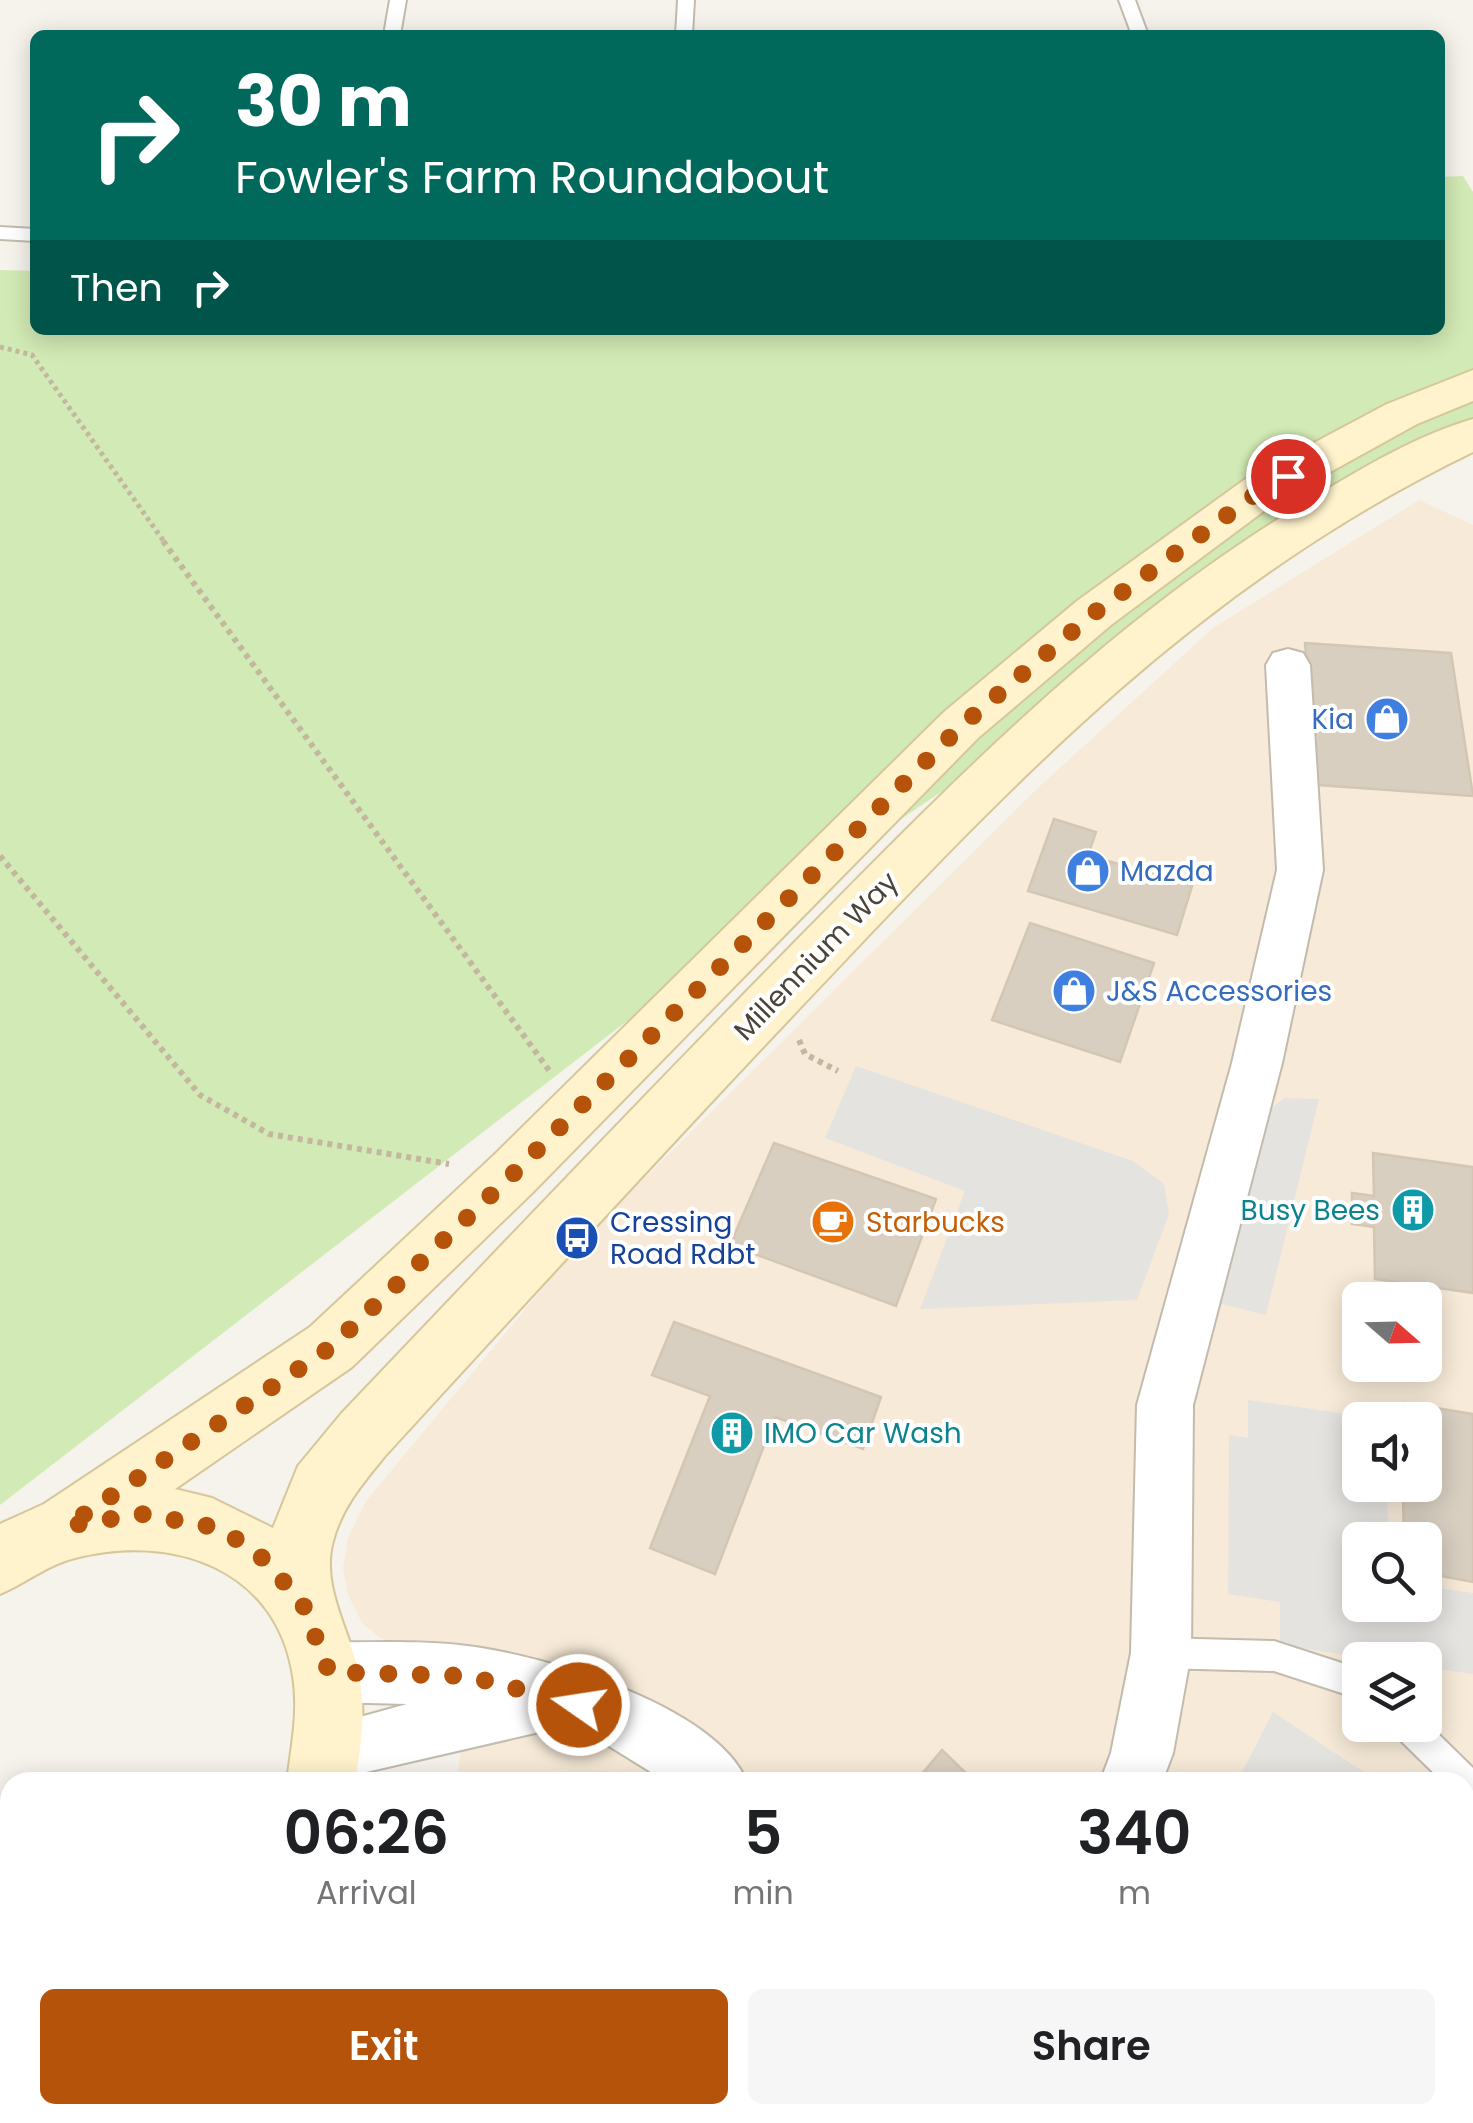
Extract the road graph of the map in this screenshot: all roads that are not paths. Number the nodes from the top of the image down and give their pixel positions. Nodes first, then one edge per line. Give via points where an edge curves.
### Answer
1 (398, 0) edge
2 (686, 0) edge
3 (1127, 0) edge
4 (393, 30) edge
5 (684, 30) edge
6 (1138, 30) edge
7 (0, 232) edge
8 (30, 235) edge
9 (1473, 384) edge
10 (1434, 434) edge
11 (1288, 665) dead end
12 (67, 1526) junction
13 (0, 1562) edge
14 (302, 1602) junction
15 (1161, 1653) junction
16 (329, 1672) junction
17 (1342, 1678) edge
18 (552, 1700) junction
19 (1424, 1742) edge
20 (324, 1768) edge
21 (703, 1772) edge
22 (1135, 1772) edge
23 (1454, 1772) edge

1 - 4 lane
2 - 5 lane
3 - 6 lane
7 - 8 lane
9 - 10 main road, Millennium Way
10 - 12 main road, Millennium Way via 1260,491 1064,638 961,726 331,1347
10 - 14 main road, Millennium Way via 1158,628 984,780 362,1435 320,1488 299,1545
11 - 15 street via 1300,870 1258,1063 1165,1405
12 - 13 main road
12 - 14 main road via 142,1514 214,1527 254,1549
14 - 16 main road
15 - 17 lane via 1274,1656
15 - 22 street
16 - 18 street via 468,1676
16 - 20 main road
18 - 20 street
18 - 21 street via 606,1710
19 - 23 lane

